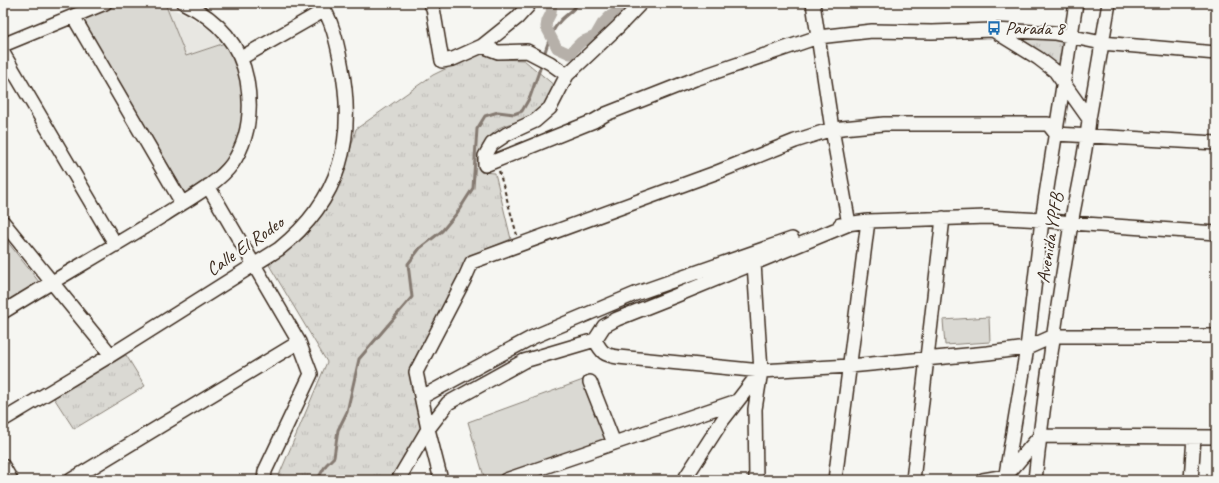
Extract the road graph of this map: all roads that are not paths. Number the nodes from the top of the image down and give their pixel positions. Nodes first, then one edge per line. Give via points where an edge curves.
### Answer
1 (105, 3) edge
2 (184, 3) edge
3 (430, 3) edge
4 (528, 3) edge
5 (641, 3) edge
6 (813, 3) edge
7 (1076, 3) edge
8 (1109, 3) edge
9 (322, 6) edge
10 (73, 16) junction
11 (994, 30) junction
12 (1070, 36) junction
13 (818, 37) junction
14 (1102, 43) junction
15 (3, 45) edge
16 (482, 46) junction
17 (3, 53) edge
18 (1216, 53) edge
19 (241, 58) junction
20 (567, 75) junction
21 (1063, 82) junction
22 (1089, 119) junction
23 (832, 129) junction
24 (1056, 134) junction
25 (1087, 136) junction
26 (1216, 143) edge
27 (208, 186) junction
28 (182, 203) junction
29 (943, 218) junction
30 (868, 220) junction
31 (1042, 220) junction
32 (3, 222) edge
33 (1071, 223) junction
34 (849, 224) junction
35 (1216, 233) edge
36 (116, 245) junction
37 (754, 263) junction
38 (254, 265) junction
39 (51, 282) junction
40 (3, 312) edge
41 (1054, 336) junction
42 (1216, 336) edge
43 (595, 340) junction
44 (299, 342) junction
45 (1027, 348) junction
46 (111, 355) junction
47 (926, 359) junction
48 (850, 366) junction
49 (761, 371) junction
50 (590, 382) dead end
51 (422, 397) junction
52 (737, 401) junction
53 (3, 420) edge
54 (428, 429) junction
55 (1040, 436) junction
56 (1194, 437) junction
57 (1216, 437) edge
58 (614, 443) junction
59 (3, 466) edge
60 (532, 476) edge
61 (1006, 478) edge
62 (11, 480) edge
63 (71, 480) edge
64 (264, 480) edge
65 (398, 480) edge
66 (441, 480) edge
67 (506, 480) edge
68 (684, 480) edge
69 (756, 480) edge
70 (835, 480) edge
71 (913, 480) edge
72 (983, 480) edge
73 (1035, 480) edge
74 (1191, 480) edge

1 - 10 street
2 - 19 street via 199,10 211,20 233,44
3 - 16 street via 442,61
4 - 16 street via 517,18
5 - 20 street
6 - 13 street
7 - 12 street, Avenida YPFB
8 - 14 street, Avenida YPFB
9 - 19 street
9 - 38 street, Calle El Rodeo via 334,34 344,77 344,148 327,196 312,218 279,249
10 - 15 street
10 - 28 street
11 - 12 street
11 - 13 street via 872,31
11 - 21 street via 1056,71
12 - 14 street
12 - 21 street, Avenida YPFB
13 - 20 street via 606,114 485,165 485,156 492,144 534,121 550,108
13 - 23 street
14 - 18 street
14 - 22 street, Avenida YPFB
16 - 20 street via 498,52 527,51
17 - 36 street
19 - 27 street via 249,93 248,127 232,164
21 - 22 street
21 - 24 street, Avenida YPFB
22 - 25 street, Avenida YPFB
23 - 24 street via 884,124 1048,124
23 - 34 street
23 - 51 street via 472,262 416,372
24 - 25 street
24 - 31 street, Avenida YPFB
25 - 26 street
25 - 33 street, Avenida YPFB
27 - 28 street
27 - 38 street
28 - 36 street
29 - 30 street
29 - 31 street
29 - 47 street
30 - 34 street
30 - 48 street
31 - 33 street
31 - 45 street, Avenida YPFB
32 - 39 street
33 - 35 street
33 - 41 street, Avenida YPFB
34 - 37 street
34 - 51 street via 826,227 635,294 527,339
36 - 39 street
37 - 43 street via 617,319 604,326
37 - 49 street
38 - 44 street
38 - 46 street, Calle El Rodeo
39 - 40 street
39 - 46 street
41 - 42 street
41 - 45 street
41 - 55 street, Avenida YPFB
43 - 49 street via 606,355
43 - 54 street via 524,361 448,403
44 - 63 street
44 - 64 street via 310,374 265,471
45 - 47 street
45 - 61 street, Avenida YPFB
46 - 53 street, Calle El Rodeo
47 - 48 street
47 - 71 street
48 - 49 street
48 - 70 street
49 - 52 street
49 - 69 street via 755,410
50 - 58 street
51 - 54 street
52 - 58 street
52 - 68 street
54 - 65 street
54 - 66 street
55 - 56 street
55 - 61 street
55 - 73 street, Avenida YPFB
56 - 57 street
56 - 74 street
58 - 60 street
59 - 62 street
60 - 67 street
61 - 72 street

